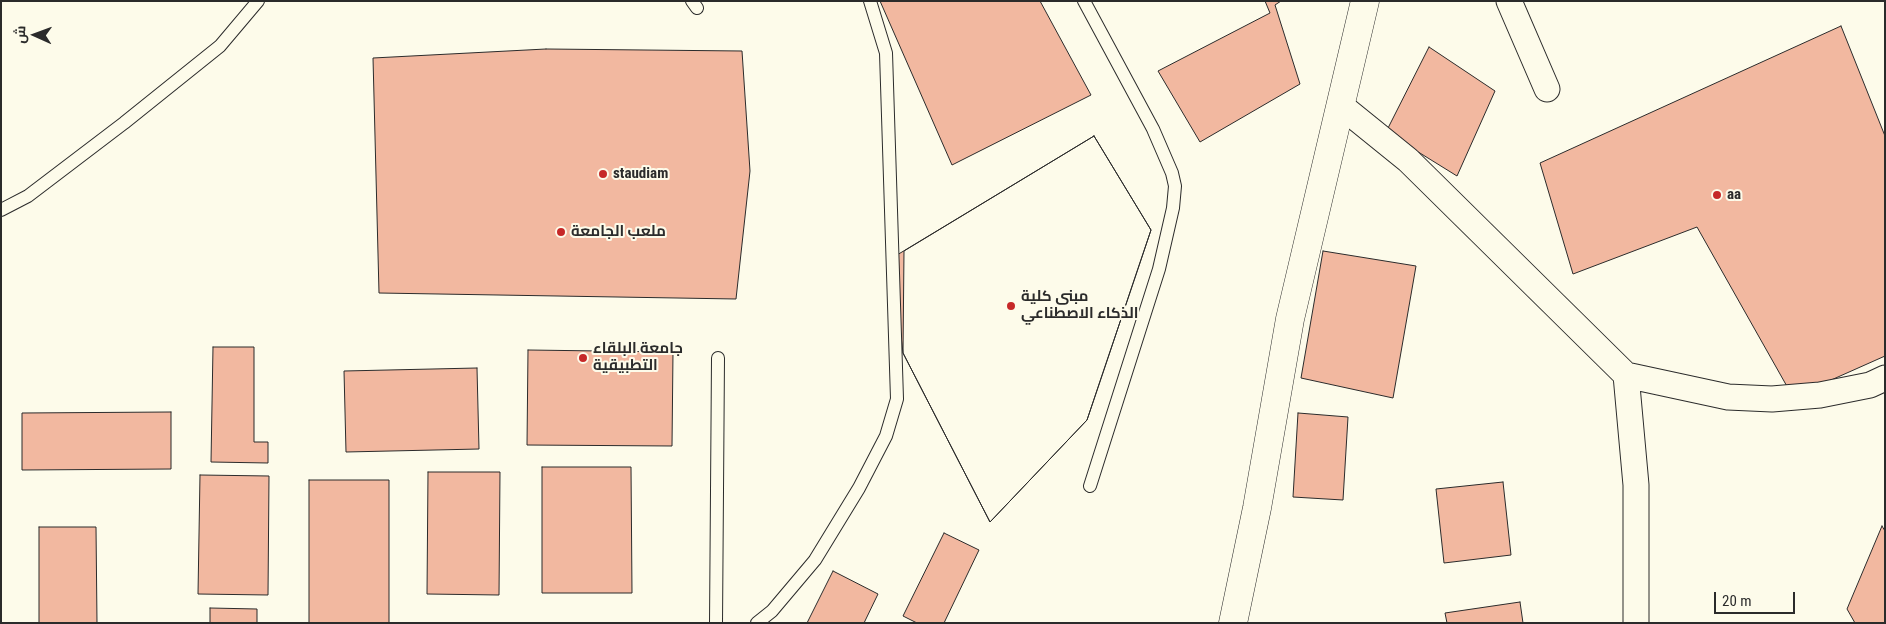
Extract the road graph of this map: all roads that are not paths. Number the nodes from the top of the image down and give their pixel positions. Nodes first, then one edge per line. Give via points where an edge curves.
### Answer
1 (258, 1) edge
2 (870, 1) edge
3 (1084, 1) edge
4 (1365, 1) edge
5 (1509, 1) edge
6 (1547, 89) dead end
7 (1340, 105) junction
8 (1, 210) edge
9 (718, 358) dead end
10 (1626, 375) junction
11 (1885, 378) edge
12 (1090, 486) dead end
13 (716, 623) edge
14 (757, 623) edge
15 (1233, 623) edge
16 (1636, 623) edge

1 - 8 lane via 220,46 28,196
2 - 14 lane via 886,52 897,399 886,436 815,560 772,611
3 - 12 lane via 1153,129 1175,186 1159,268
4 - 7 street
5 - 6 street
7 - 10 street via 1408,160
7 - 15 street via 1290,319
9 - 13 lane
10 - 11 street via 1728,397 1772,399 1820,395 1870,385
10 - 16 street via 1636,485

